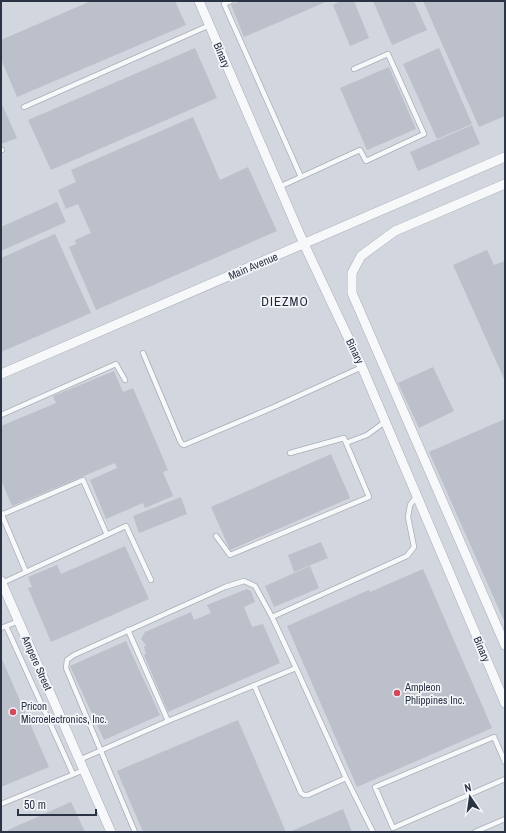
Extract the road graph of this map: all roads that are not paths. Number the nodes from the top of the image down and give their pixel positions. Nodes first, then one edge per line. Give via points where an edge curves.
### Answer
1 (199, 1) edge
2 (231, 1) edge
3 (210, 25) junction
4 (354, 69) dead end
5 (24, 107) dead end
6 (505, 157) edge
7 (301, 177) junction
8 (505, 184) edge
9 (279, 187) junction
10 (304, 244) junction
11 (144, 353) dead end
12 (362, 367) junction
13 (1, 374) edge
14 (125, 380) dead end
15 (1, 415) edge
16 (386, 421) junction
17 (346, 443) junction
18 (290, 453) dead end
19 (417, 496) junction
20 (1, 514) edge
21 (106, 535) junction
22 (216, 536) dead end
23 (26, 572) junction
24 (151, 580) dead end
25 (1, 582) edge
26 (272, 617) junction
27 (19, 621) junction
28 (3, 627) edge
29 (128, 630) junction
30 (505, 645) edge
31 (296, 668) junction
32 (254, 685) junction
33 (505, 703) edge
34 (168, 721) junction
35 (101, 750) junction
36 (79, 760) junction
37 (505, 762) edge
38 (84, 770) junction
39 (73, 774) junction
40 (346, 778) junction
41 (505, 779) edge
42 (1, 804) edge
43 (505, 819) edge
44 (394, 830) edge
45 (111, 832) edge
46 (135, 832) edge
47 (373, 832) edge
48 (475, 832) edge

1 - 3 street, Binary
2 - 7 lane via 224,4
3 - 5 lane
3 - 9 street, Binary
4 - 7 lane via 388,54 424,134 366,161 360,150
6 - 10 street, Main Avenue
7 - 9 lane
8 - 30 street via 395,231 361,256 352,273 352,293
9 - 10 street, Binary
10 - 12 street, Binary
10 - 13 street, Main Avenue
11 - 12 lane via 180,441 184,445
12 - 16 street, Binary
14 - 15 lane via 116,364
16 - 17 lane via 367,435
16 - 19 street, Binary
17 - 18 lane via 344,438
17 - 22 lane via 368,497 230,555
19 - 26 lane via 410,505 408,517 414,547 407,556
19 - 33 street, Binary
20 - 21 lane via 83,480
20 - 23 lane
21 - 23 lane
21 - 24 lane via 126,526
23 - 25 lane
25 - 27 street, Ampere Street
26 - 29 lane via 255,586 244,581
26 - 31 lane
27 - 28 lane
27 - 36 street, Ampere Street
28 - 39 lane
29 - 34 lane
29 - 35 lane via 67,660 66,668
31 - 32 lane
31 - 40 lane
32 - 34 lane
32 - 40 lane via 301,793 308,795
34 - 35 lane
35 - 36 lane
35 - 46 lane
36 - 38 street, Ampere Street
37 - 44 lane via 494,737 375,787
38 - 39 lane
38 - 45 street, Ampere Street
39 - 42 lane
40 - 47 lane
41 - 44 lane
43 - 48 lane

